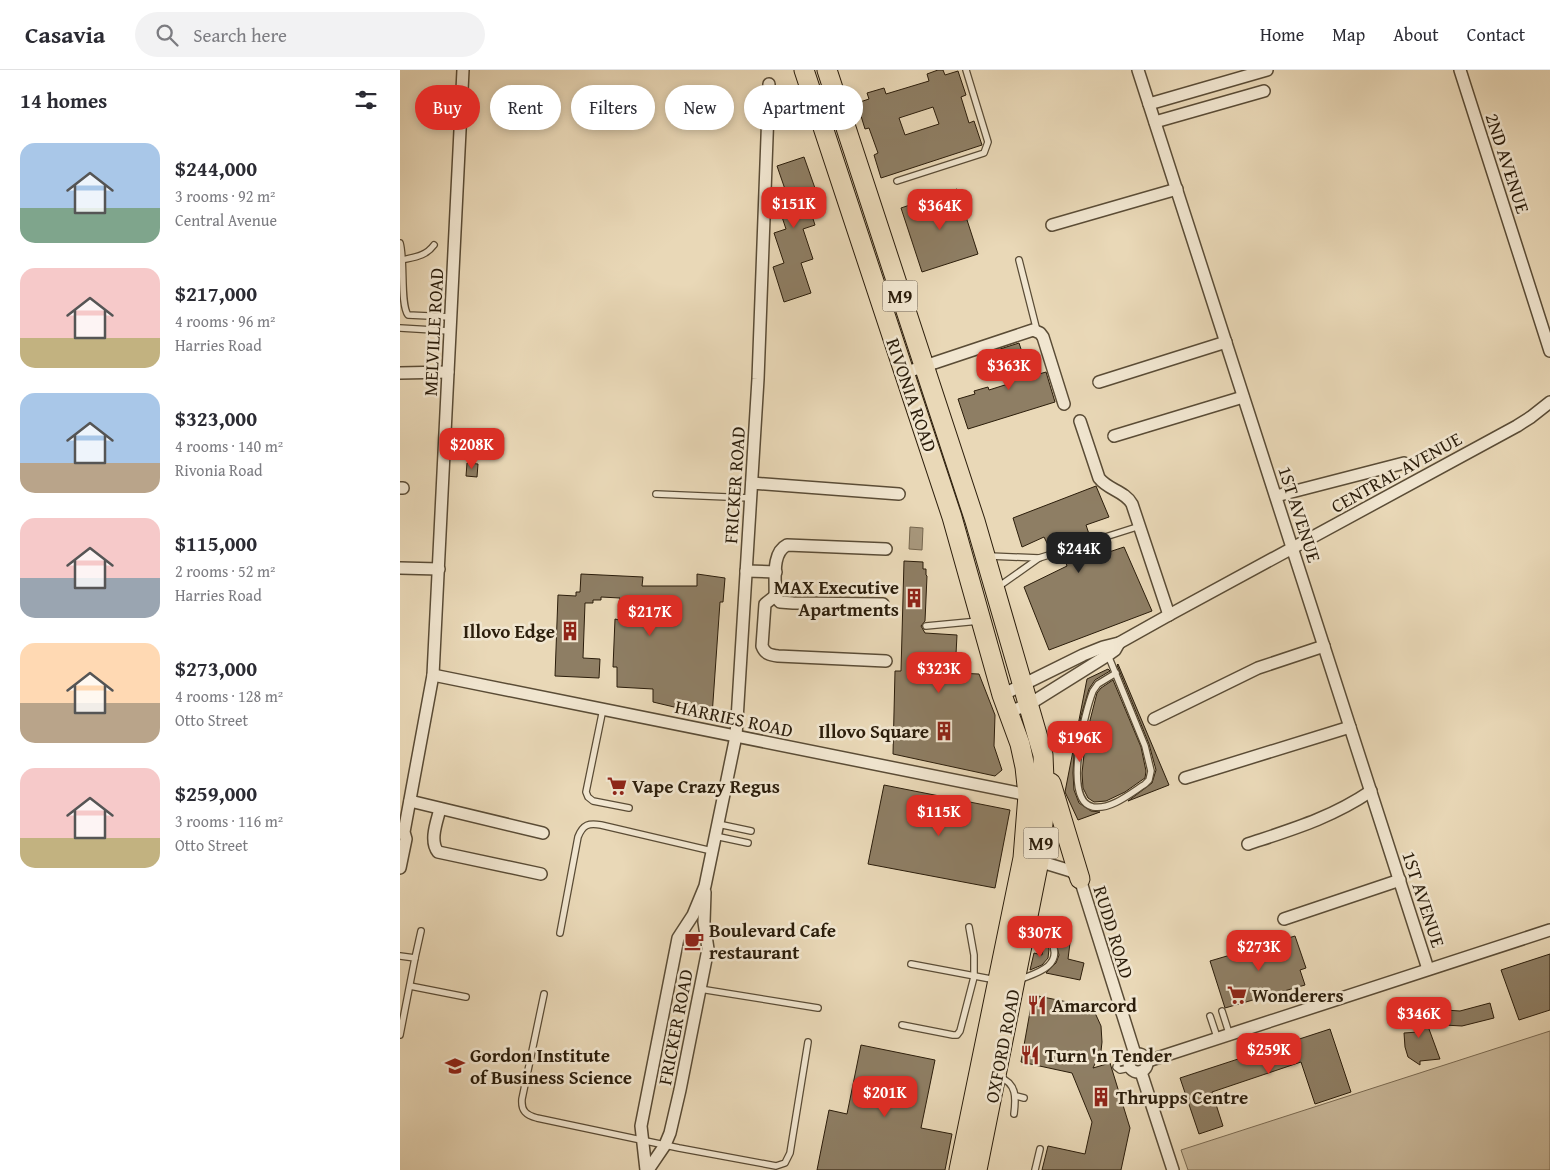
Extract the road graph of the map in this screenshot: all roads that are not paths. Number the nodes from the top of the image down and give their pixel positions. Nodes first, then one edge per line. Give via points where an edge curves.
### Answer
1 (462, 70) edge
2 (804, 70) edge
3 (827, 70) edge
4 (966, 70) edge
5 (1138, 70) edge
6 (1267, 70) edge
7 (1460, 70) edge
8 (769, 84) dead end
9 (1264, 91) dead end
10 (1149, 104) junction
11 (1155, 122) junction
12 (897, 182) dead end
13 (1177, 189) junction
14 (1052, 226) dead end
15 (400, 243) edge
16 (434, 245) dead end
17 (402, 260) junction
18 (1019, 260) dead end
19 (451, 317) junction
20 (400, 328) edge
21 (450, 331) junction
22 (1037, 331) junction
23 (1226, 342) junction
24 (1550, 352) edge
25 (924, 366) junction
26 (448, 372) junction
27 (400, 373) edge
28 (904, 373) junction
29 (1099, 382) dead end
30 (1244, 396) junction
31 (1550, 402) edge
32 (1064, 404) dead end
33 (1550, 411) edge
34 (1531, 417) junction
35 (1080, 421) dead end
36 (1114, 436) dead end
37 (1404, 463) dead end
38 (752, 483) junction
39 (656, 494) dead end
40 (899, 494) dead end
41 (1276, 496) junction
42 (751, 498) junction
43 (1140, 526) junction
44 (1080, 546) dead end
45 (1292, 548) junction
46 (886, 549) dead end
47 (1062, 551) dead end
48 (985, 556) junction
49 (1039, 558) junction
50 (400, 568) edge
51 (439, 569) junction
52 (746, 571) junction
53 (776, 572) junction
54 (994, 590) junction
55 (775, 596) junction
56 (883, 604) dead end
57 (1168, 614) junction
58 (981, 621) junction
59 (926, 626) dead end
60 (1119, 643) junction
61 (1324, 646) junction
62 (1108, 655) junction
63 (886, 661) dead end
64 (1116, 673) junction
65 (433, 675) junction
66 (1022, 686) junction
67 (1005, 703) junction
68 (1028, 705) junction
69 (603, 709) junction
70 (1154, 719) dead end
71 (1350, 727) junction
72 (736, 736) junction
73 (1043, 755) junction
74 (1185, 778) dead end
75 (1371, 791) junction
76 (1028, 795) junction
77 (410, 801) junction
78 (629, 808) dead end
79 (440, 809) junction
80 (718, 824) junction
81 (751, 831) dead end
82 (543, 833) dead end
83 (402, 834) edge
84 (715, 836) junction
85 (748, 844) dead end
86 (1248, 844) dead end
87 (712, 850) junction
88 (1031, 860) junction
89 (400, 868) edge
90 (541, 874) dead end
91 (1080, 879) junction
92 (1400, 880) junction
93 (705, 886) junction
94 (1027, 919) junction
95 (1284, 919) dead end
96 (969, 927) dead end
97 (1550, 930) edge
98 (421, 931) dead end
99 (560, 933) dead end
100 (400, 956) edge
101 (415, 958) junction
102 (911, 964) dead end
103 (1428, 969) junction
104 (974, 976) junction
105 (1006, 981) junction
106 (410, 986) junction
107 (700, 989) junction
108 (544, 994) dead end
109 (466, 997) dead end
110 (818, 1008) dead end
111 (1222, 1011) dead end
112 (1210, 1016) dead end
113 (902, 1025) dead end
114 (1229, 1033) junction
115 (400, 1035) edge
116 (1217, 1037) junction
117 (808, 1042) dead end
118 (1134, 1064) junction
119 (987, 1075) junction
120 (1016, 1096) junction
121 (1024, 1098) dead end
122 (1014, 1114) dead end
123 (642, 1140) junction
124 (665, 1145) junction
125 (1040, 1149) dead end
126 (647, 1170) edge
127 (959, 1170) edge
128 (977, 1170) edge
129 (1035, 1170) edge
130 (1173, 1170) edge

1 - 19 street, MELVILLE ROAD
2 - 28 main road, RIVONIA ROAD / M9
3 - 25 main road, RIVONIA ROAD / M9
4 - 12 lane via 988,142 984,152
5 - 10 street, 1ST AVENUE
6 - 10 street
7 - 24 street, 2ND AVENUE
8 - 38 street, FRICKER ROAD
9 - 11 street
10 - 11 street, 1ST AVENUE
11 - 13 street, 1ST AVENUE
13 - 14 street
13 - 23 street, 1ST AVENUE
15 - 17 lane
16 - 17 lane via 424,255
17 - 19 lane via 401,304 406,314
18 - 22 lane
19 - 21 street, MELVILLE ROAD
20 - 21 lane
21 - 26 street, MELVILLE ROAD
22 - 25 street via 1028,331
22 - 32 street via 1043,337
23 - 29 street
23 - 30 street, 1ST AVENUE
25 - 28 street
25 - 48 main road, RIVONIA ROAD / M9
26 - 27 street
26 - 51 street, MELVILLE ROAD
28 - 58 main road, RIVONIA ROAD / M9 via 952,517
30 - 36 street
30 - 41 street, 1ST AVENUE
31 - 34 street, CENTRAL AVENUE
33 - 34 street, CENTRAL AVENUE
34 - 45 street, CENTRAL AVENUE
35 - 43 street via 1100,478 1130,500
37 - 41 street
38 - 40 street
38 - 42 street, FRICKER ROAD
39 - 42 lane
41 - 45 street, 1ST AVENUE
42 - 52 street, FRICKER ROAD
43 - 44 lane
43 - 57 street
45 - 57 street, CENTRAL AVENUE
45 - 61 street, 1ST AVENUE
46 - 53 street via 787,545 777,554
47 - 49 lane
48 - 49 lane
48 - 54 main road, RIVONIA ROAD / M9
49 - 54 lane
50 - 51 street
51 - 65 street, MELVILLE ROAD
52 - 53 street
52 - 72 street, FRICKER ROAD
53 - 55 street
54 - 66 main road, RIVONIA ROAD / M9
55 - 56 street via 784,603
55 - 63 street via 764,610 762,646 768,654
57 - 60 street, CENTRAL AVENUE
58 - 59 lane
58 - 67 main road, RIVONIA ROAD / M9
60 - 62 street, CENTRAL AVENUE
60 - 66 street, CENTRAL AVENUE via 1083,655
61 - 70 street via 1258,668
61 - 71 street, 1ST AVENUE
62 - 64 lane
62 - 68 street, CENTRAL AVENUE
64 - 64 lane via 1145,746 1151,771 1145,784 1113,804 1094,807 1086,804 1079,793 1079,751 1093,691
65 - 69 street, HARRIES ROAD
65 - 77 street, MELVILLE ROAD
66 - 67 street, CENTRAL AVENUE
66 - 68 main road, OXFORD ROAD / M9
67 - 68 street, CENTRAL AVENUE
67 - 76 main road, OXFORD ROAD / M9 via 1026,767
68 - 73 main road, OXFORD ROAD / M9
69 - 72 street, HARRIES ROAD
69 - 78 lane via 586,792 593,801
71 - 74 street
71 - 75 street, 1ST AVENUE
72 - 76 street, HARRIES ROAD
72 - 80 street, FRICKER ROAD
73 - 88 main road, OXFORD ROAD / M9 via 1045,805
73 - 91 main road
75 - 86 street via 1324,818
75 - 92 street, 1ST AVENUE
76 - 88 main road, OXFORD ROAD / M9
77 - 79 street
77 - 83 street, MELVILLE ROAD
79 - 82 street
79 - 90 street via 434,839 438,852
80 - 81 lane
80 - 84 street, FRICKER ROAD
83 - 89 street, MELVILLE ROAD via 406,839
84 - 85 lane
84 - 87 street, FRICKER ROAD
87 - 93 street, FRICKER ROAD
87 - 99 lane via 601,825 585,825 578,837
88 - 91 street, RUDD ROAD via 1070,871
88 - 94 main road, OXFORD ROAD / M9
88 - 105 main road, OXFORD ROAD / M9
91 - 118 street, RUDD ROAD
92 - 95 street
92 - 103 street, 1ST AVENUE
93 - 107 street, FRICKER ROAD via 704,922 708,949
93 - 123 street, FRICKER ROAD via 678,938
94 - 105 main road, OXFORD ROAD / M9
94 - 105 lane via 1039,926 1051,940 1050,964 1043,970
96 - 104 lane
97 - 103 street
98 - 101 lane
100 - 101 lane
101 - 106 lane
102 - 104 lane
103 - 114 street
104 - 105 lane
104 - 113 lane via 957,1035
105 - 119 main road, OXFORD ROAD / M9
106 - 109 lane
106 - 115 lane
107 - 110 lane
107 - 124 street, FRICKER ROAD via 680,1090
108 - 123 lane via 522,1099 524,1112 528,1116
111 - 114 lane
112 - 116 lane
114 - 116 street
116 - 118 street via 1148,1061 1141,1054
117 - 124 lane via 790,1153 785,1163 776,1166
118 - 130 street, RUDD ROAD
119 - 120 lane via 1008,1080
119 - 127 main road, OXFORD ROAD / M9
119 - 128 main road, OXFORD ROAD / M9
120 - 121 lane
120 - 122 lane
123 - 124 lane
123 - 126 street, FRICKER ROAD
124 - 126 street, FRICKER ROAD
125 - 129 lane

